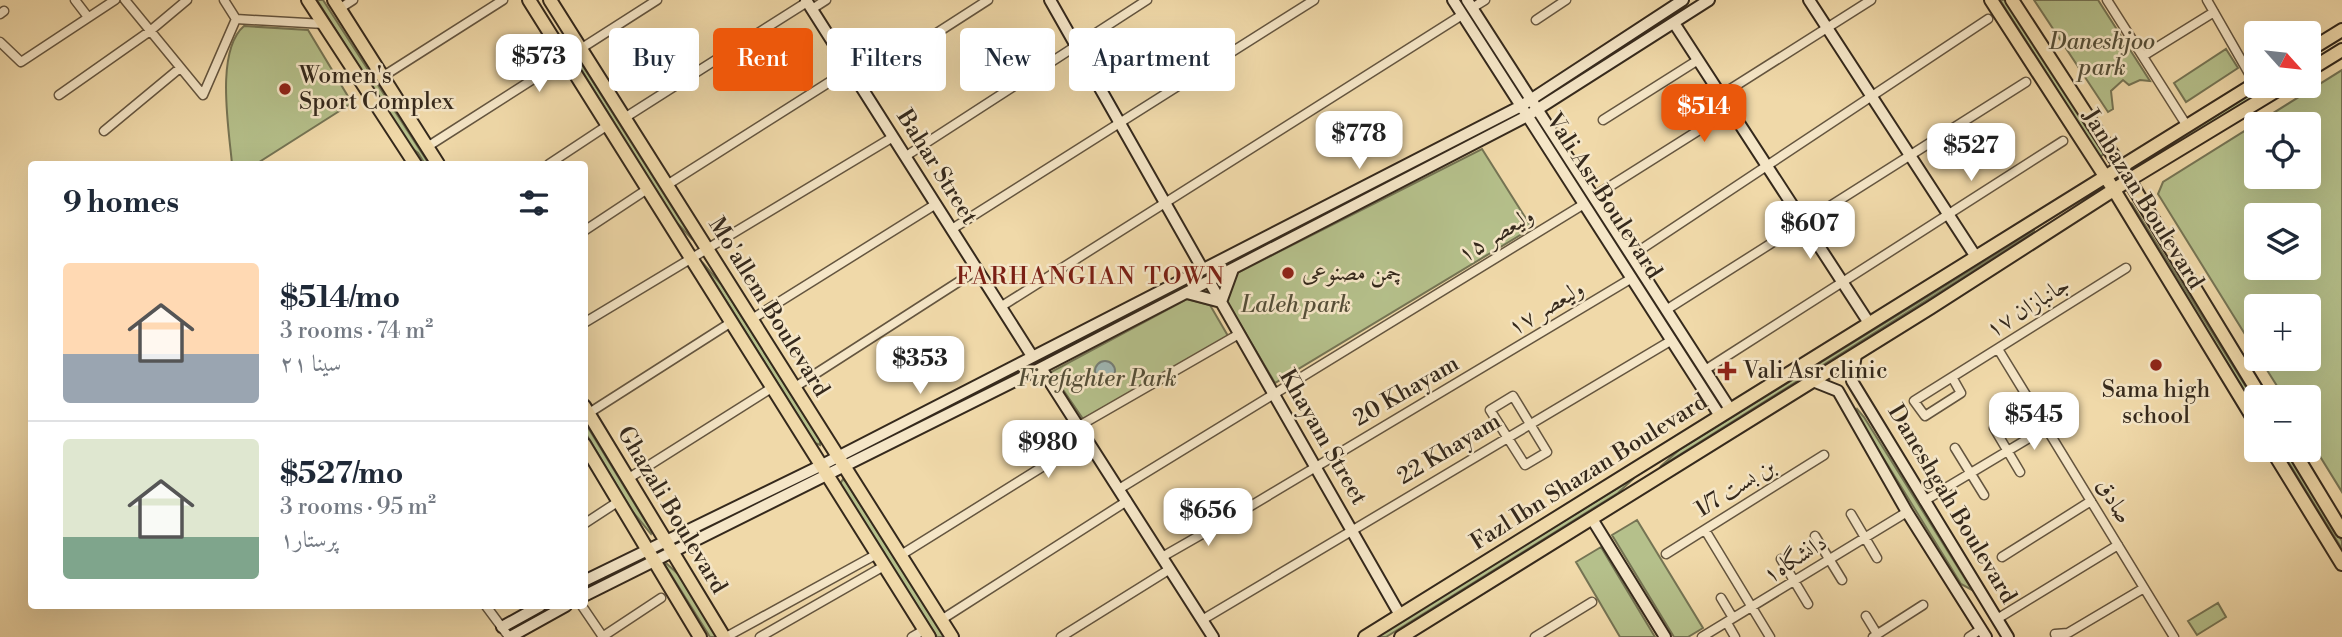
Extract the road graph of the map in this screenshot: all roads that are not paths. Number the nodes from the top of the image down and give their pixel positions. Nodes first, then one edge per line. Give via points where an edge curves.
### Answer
1 (75, 0) edge
2 (116, 0) edge
3 (125, 0) edge
4 (187, 0) edge
5 (224, 0) edge
6 (308, 0) edge
7 (353, 0) edge
8 (503, 0) edge
9 (529, 0) edge
10 (550, 0) edge
11 (657, 0) edge
12 (826, 0) edge
13 (988, 0) edge
14 (1050, 0) edge
15 (1147, 0) edge
16 (1314, 0) edge
17 (1452, 0) edge
18 (1485, 0) edge
19 (1566, 0) edge
20 (1659, 0) edge
21 (1683, 0) edge
22 (1709, 0) edge
23 (1809, 0) edge
24 (1871, 0) edge
25 (1991, 0) edge
26 (2012, 0) edge
27 (2107, 0) edge
28 (2207, 0) edge
29 (336, 4) edge
30 (808, 4) edge
31 (1467, 8) edge
32 (1666, 11) junction
33 (2214, 12) junction
34 (88, 17) junction
35 (236, 19) junction
36 (1988, 19) dead end
37 (1535, 20) dead end
38 (1674, 23) junction
39 (324, 24) junction
40 (944, 28) edge
41 (1104, 28) edge
42 (1827, 28) junction
43 (2342, 30) edge
44 (150, 31) junction
45 (1069, 32) edge
46 (827, 33) edge
47 (0, 42) edge
48 (2321, 43) edge
49 (581, 50) junction
50 (2342, 50) edge
51 (1069, 51) edge
52 (2143, 56) junction
53 (566, 60) junction
54 (1698, 60) junction
55 (2321, 63) edge
56 (2244, 64) edge
57 (180, 68) junction
58 (382, 77) junction
59 (1565, 78) junction
60 (2026, 82) dead end
61 (827, 84) edge
62 (1571, 88) junction
63 (2244, 90) edge
64 (864, 91) edge
65 (1102, 91) edge
66 (59, 95) dead end
67 (1721, 95) junction
68 (1871, 95) junction
69 (2264, 98) edge
70 (1529, 108) junction
71 (1731, 110) junction
72 (626, 117) junction
73 (1603, 120) dead end
74 (1119, 121) junction
75 (608, 125) junction
76 (2186, 125) junction
77 (104, 131) dead end
78 (893, 137) junction
79 (2063, 141) dead end
80 (427, 147) junction
81 (1910, 155) junction
82 (905, 156) junction
83 (413, 161) edge
84 (436, 161) edge
85 (554, 161) edge
86 (1766, 165) junction
87 (2121, 168) junction
88 (2106, 177) junction
89 (2129, 180) junction
90 (667, 185) junction
91 (1365, 186) junction
92 (646, 190) junction
93 (2114, 190) junction
94 (1370, 197) junction
95 (1589, 200) junction
96 (1166, 203) junction
97 (936, 204) junction
98 (2054, 210) junction
99 (1949, 214) junction
100 (1804, 223) junction
101 (2063, 224) junction
102 (588, 228) edge
103 (952, 229) junction
104 (708, 249) junction
105 (1631, 256) junction
106 (1976, 257) junction
107 (690, 258) junction
108 (1202, 268) junction
109 (2126, 268) dead end
110 (1233, 269) junction
111 (977, 270) junction
112 (1632, 278) junction
113 (1209, 281) junction
114 (1842, 282) junction
115 (1187, 293) junction
116 (1221, 302) junction
117 (1002, 306) junction
118 (1666, 310) junction
119 (1116, 313) junction
120 (752, 319) junction
121 (588, 321) edge
122 (730, 323) junction
123 (1869, 323) junction
124 (1122, 326) junction
125 (1239, 334) junction
126 (1672, 340) junction
127 (1998, 349) junction
128 (1856, 354) junction
129 (1032, 356) junction
130 (1041, 368) junction
131 (1480, 370) joint
132 (1952, 377) junction
133 (1706, 378) junction
134 (1813, 381) junction
135 (2254, 385) edge
136 (772, 387) junction
137 (795, 387) junction
138 (1273, 393) junction
139 (2244, 403) edge
140 (588, 408) edge
141 (588, 411) edge
142 (1725, 412) junction
143 (1530, 423) junction
144 (1079, 426) junction
145 (1994, 428) dead end
146 (2046, 428) junction
147 (1508, 436) junction
148 (1087, 439) junction
149 (1955, 448) dead end
150 (588, 451) edge
151 (2008, 451) junction
152 (1824, 455) dead end
153 (840, 462) junction
154 (2279, 462) edge
155 (2299, 462) edge
156 (1646, 463) junction
157 (1315, 467) junction
158 (825, 470) junction
159 (2020, 472) dead end
160 (1970, 473) junction
161 (629, 478) junction
162 (1656, 479) junction
163 (1119, 489) junction
164 (1984, 495) dead end
165 (2091, 500) junction
166 (619, 501) junction
167 (1127, 501) junction
168 (1924, 501) junction
169 (1907, 512) junction
170 (1851, 514) dead end
171 (1592, 519) junction
172 (588, 521) edge
173 (1352, 530) junction
174 (1705, 530) junction
175 (2342, 531) edge
176 (1815, 536) dead end
177 (1866, 538) junction
178 (669, 545) junction
179 (2118, 545) junction
180 (652, 554) junction
181 (1667, 554) dead end
182 (901, 555) junction
183 (1162, 557) junction
184 (2002, 557) dead end
185 (1877, 558) dead end
186 (1781, 559) dead end
187 (1830, 559) junction
188 (881, 560) junction
189 (2342, 564) edge
190 (1170, 569) junction
191 (588, 579) edge
192 (1842, 580) dead end
193 (1794, 581) junction
194 (2144, 588) junction
195 (588, 594) edge
196 (661, 598) dead end
197 (1721, 598) dead end
198 (1592, 602) dead end
199 (1808, 604) dead end
200 (1923, 606) dead end
201 (1752, 607) junction
202 (488, 609) edge
203 (536, 609) edge
204 (560, 609) edge
205 (584, 609) edge
206 (1400, 615) junction
207 (1866, 616) dead end
208 (1997, 619) junction
209 (941, 620) junction
210 (1202, 620) junction
211 (1730, 620) junction
212 (1552, 627) junction
213 (926, 633) edge
214 (1418, 633) edge
215 (1983, 633) edge
216 (507, 634) edge
217 (2055, 634) dead end
218 (1209, 635) edge
219 (1875, 636) edge
220 (603, 637) edge
221 (699, 637) edge
222 (725, 637) edge
223 (760, 637) edge
224 (912, 637) edge
225 (952, 637) edge
226 (1061, 637) edge
227 (1365, 637) edge
228 (1401, 637) edge
229 (1535, 637) edge
230 (1559, 637) edge
231 (1665, 637) edge
232 (1702, 637) edge
233 (1735, 637) edge
234 (1770, 637) edge
235 (1969, 637) edge
236 (2008, 637) edge
237 (2174, 637) edge

1 - 34 street
2 - 34 street
3 - 44 street
4 - 44 street
5 - 35 street
6 - 39 main road
7 - 29 street
8 - 58 street
9 - 53 main road, Mo'allem Boulevard
10 - 49 main road, Mo'allem Boulevard
11 - 49 street
12 - 30 street
13 - 40 street
14 - 45 main road
15 - 41 street
16 - 74 street
17 - 31 main road, Vali Asr Boulevard
18 - 31 street
19 - 37 street
20 - 32 main road
21 - 32 main road
22 - 38 main road
23 - 42 main road
24 - 42 street
25 - 88 main road, Janbazan Boulevard
26 - 87 main road, Janbazan Boulevard
27 - 52 street
28 - 33 street
29 - 58 main road
30 - 46 main road, Bahar Street
30 - 72 street
31 - 70 main road, Vali Asr Boulevard
31 - 96 street
32 - 59 main road
33 - 52 street
33 - 56 street
34 - 47 street via 21,62
35 - 39 street
35 - 57 street via 203,95
36 - 68 street
38 - 54 main road
38 - 62 main road
39 - 83 main road
42 - 67 street
42 - 68 main road
43 - 48 main road
44 - 57 street
44 - 66 street
49 - 53 street
49 - 72 main road, Mo'allem Boulevard
50 - 55 main road
51 - 82 street
52 - 76 street
53 - 75 main road, Mo'allem Boulevard
53 - 80 street
54 - 67 main road
54 - 73 street
57 - 77 street
58 - 80 main road
59 - 62 main road
59 - 70 main road
60 - 81 street
61 - 90 street
62 - 70 main road
63 - 76 main road, Fazl Ibn Shazan Boulevard
64 - 78 main road, Bahar Street
65 - 74 main road
67 - 71 main road
68 - 81 main road
68 - 86 street
69 - 89 main road, Fazl Ibn Shazan Boulevard
70 - 91 main road
70 - 94 main road
70 - 95 main road, Vali Asr Boulevard
71 - 86 main road
71 - 95 street, ولیعصر ۱۵
72 - 90 main road, Mo'allem Boulevard
74 - 96 main road
74 - 103 street
75 - 85 street
75 - 92 main road, Mo'allem Boulevard
76 - 87 main road, Fazl Ibn Shazan Boulevard
78 - 82 main road, Bahar Street
78 - 104 street
79 - 99 street
80 - 84 main road
81 - 99 main road
81 - 100 street
82 - 97 main road, Bahar Street
86 - 100 main road
86 - 105 street
87 - 88 main road, Fazl Ibn Shazan Boulevard
87 - 89 main road, Janbazan Boulevard
88 - 93 main road, Janbazan Boulevard
88 - 98 main road, Fazl Ibn Shazan Boulevard
89 - 93 main road, Fazl Ibn Shazan Boulevard
89 - 135 main road, Janbazan Boulevard
90 - 104 main road, Mo'allem Boulevard
91 - 94 main road
91 - 108 main road
92 - 102 street
92 - 107 main road, Mo'allem Boulevard
93 - 101 main road, Fazl Ibn Shazan Boulevard
93 - 139 main road, Janbazan Boulevard
94 - 110 main road
95 - 105 main road, Vali Asr Boulevard
95 - 112 main road, Vali Asr Boulevard
95 - 138 street, ولیعصر ۱۵
96 - 108 main road
96 - 117 street
97 - 103 main road, Bahar Street
97 - 120 street
98 - 101 main road
98 - 106 main road, Fazl Ibn Shazan Boulevard
99 - 106 main road
99 - 114 street
100 - 114 main road
100 - 118 street
101 - 128 main road, Fazl Ibn Shazan Boulevard
103 - 111 main road, Bahar Street
104 - 107 street
104 - 120 main road, Mo'allem Boulevard
105 - 118 main road, Vali Asr Boulevard
106 - 123 main road, Fazl Ibn Shazan Boulevard
107 - 121 street
107 - 122 main road, Mo'allem Boulevard
108 - 119 main road
109 - 127 street, جانبازان ۱۷
110 - 113 main road
110 - 116 main road
111 - 117 main road, Bahar Street
111 - 137 street
112 - 126 main road, Vali Asr Boulevard
112 - 131 street, ولیعصر ۱۷
113 - 115 main road
113 - 116 main road, Khayam Street
114 - 123 main road
114 - 133 street via 1773,326
115 - 116 main road
115 - 124 main road
116 - 125 main road, Khayam Street
117 - 129 main road, Bahar Street
118 - 133 main road, Vali Asr Boulevard
119 - 124 main road
119 - 129 main road
120 - 137 main road, Mo'allem Boulevard
122 - 136 main road, Mo'allem Boulevard
122 - 140 street
123 - 142 main road, Fazl Ibn Shazan Boulevard
124 - 130 main road
125 - 138 main road, Khayam Street
125 - 144 street
126 - 133 main road, Vali Asr Boulevard
126 - 143 street, 22 Khayam
127 - 132 street, جانبازان ۱۷
127 - 146 street, صادق
128 - 134 main road, Fazl Ibn Shazan Boulevard
128 - 168 main road, Daneshgah Boulevard via 1852,382
129 - 153 main road
130 - 144 main road
130 - 153 main road
131 - 157 street, 20 Khayam
132 - 132 street, جانبازان ۱۷ via 1961,393 1925,416 1914,401
133 - 142 main road, Vali Asr Boulevard
134 - 162 main road, Fazl Ibn Shazan Boulevard
134 - 169 main road, Daneshgah Boulevard via 1838,391
136 - 158 main road, Mo'allem Boulevard
136 - 161 street
137 - 153 main road, Mo'allem Boulevard
138 - 157 main road, Khayam Street
138 - 163 street, ولیعصر ۱۵
141 - 161 main road, Ghazali Boulevard
142 - 156 main road, Fazl Ibn Shazan Boulevard
143 - 147 street, 22 Khayam
143 - 147 street via 1513,396 1490,410
143 - 147 street via 1547,452 1525,465
144 - 148 main road
145 - 151 street
146 - 151 street
146 - 165 street, صادق
147 - 173 street, 22 Khayam
148 - 163 main road
148 - 182 street
149 - 160 street
150 - 166 main road, Ghazali Boulevard
151 - 159 street
151 - 160 street
152 - 174 street, بن بست 1/7
153 - 158 main road
153 - 182 main road, Mo'allem Boulevard
154 - 189 main road
155 - 175 main road
156 - 162 main road
156 - 206 main road, Fazl Ibn Shazan Boulevard
157 - 173 main road, Khayam Street
157 - 183 street, 20 Khayam
158 - 178 main road
158 - 188 main road, Mo'allem Boulevard
160 - 164 street
160 - 168 street
161 - 178 main road, Ghazali Boulevard
162 - 171 main road, Fazl Ibn Shazan Boulevard
163 - 167 main road
165 - 179 street, صادق
165 - 184 street
166 - 172 street
166 - 180 main road, Ghazali Boulevard
167 - 183 main road
167 - 209 street
168 - 208 main road, Daneshgah Boulevard
169 - 177 street, دانشگاه۱
169 - 215 main road, Daneshgah Boulevard
170 - 177 street
171 - 214 main road, Fazl Ibn Shazan Boulevard
171 - 231 main road
173 - 206 main road, Khayam Street
173 - 210 street, 22 Khayam
174 - 181 street, بن بست 1/7
174 - 201 street
176 - 187 street
177 - 185 street
177 - 187 street, دانشگاه۱
178 - 180 main road
178 - 222 main road, Ghazali Boulevard
179 - 194 street, صادق
179 - 208 street
180 - 191 main road
180 - 195 main road
180 - 221 main road, Ghazali Boulevard
182 - 209 main road, Mo'allem Boulevard
183 - 190 main road
186 - 193 street
187 - 192 street
187 - 193 street, دانشگاه۱
188 - 213 main road, Mo'allem Boulevard
188 - 222 street
188 - 223 street
190 - 210 main road
190 - 226 street
193 - 199 street
193 - 201 street, دانشگاه۱
194 - 217 street via 2068,633
194 - 237 street, صادق
196 - 220 street
197 - 211 street
198 - 212 street
200 - 219 street
201 - 211 street, دانشگاه۱
201 - 234 street
202 - 216 street
203 - 216 main road
204 - 216 main road
205 - 220 street
206 - 227 main road, Fazl Ibn Shazan Boulevard
207 - 219 street
208 - 215 main road
208 - 236 main road, Daneshgah Boulevard
209 - 225 main road, Mo'allem Boulevard
210 - 218 main road
211 - 232 street, دانشگاه۱
211 - 233 street
212 - 229 street
212 - 230 street
213 - 224 street
214 - 228 main road, Fazl Ibn Shazan Boulevard
215 - 235 street

